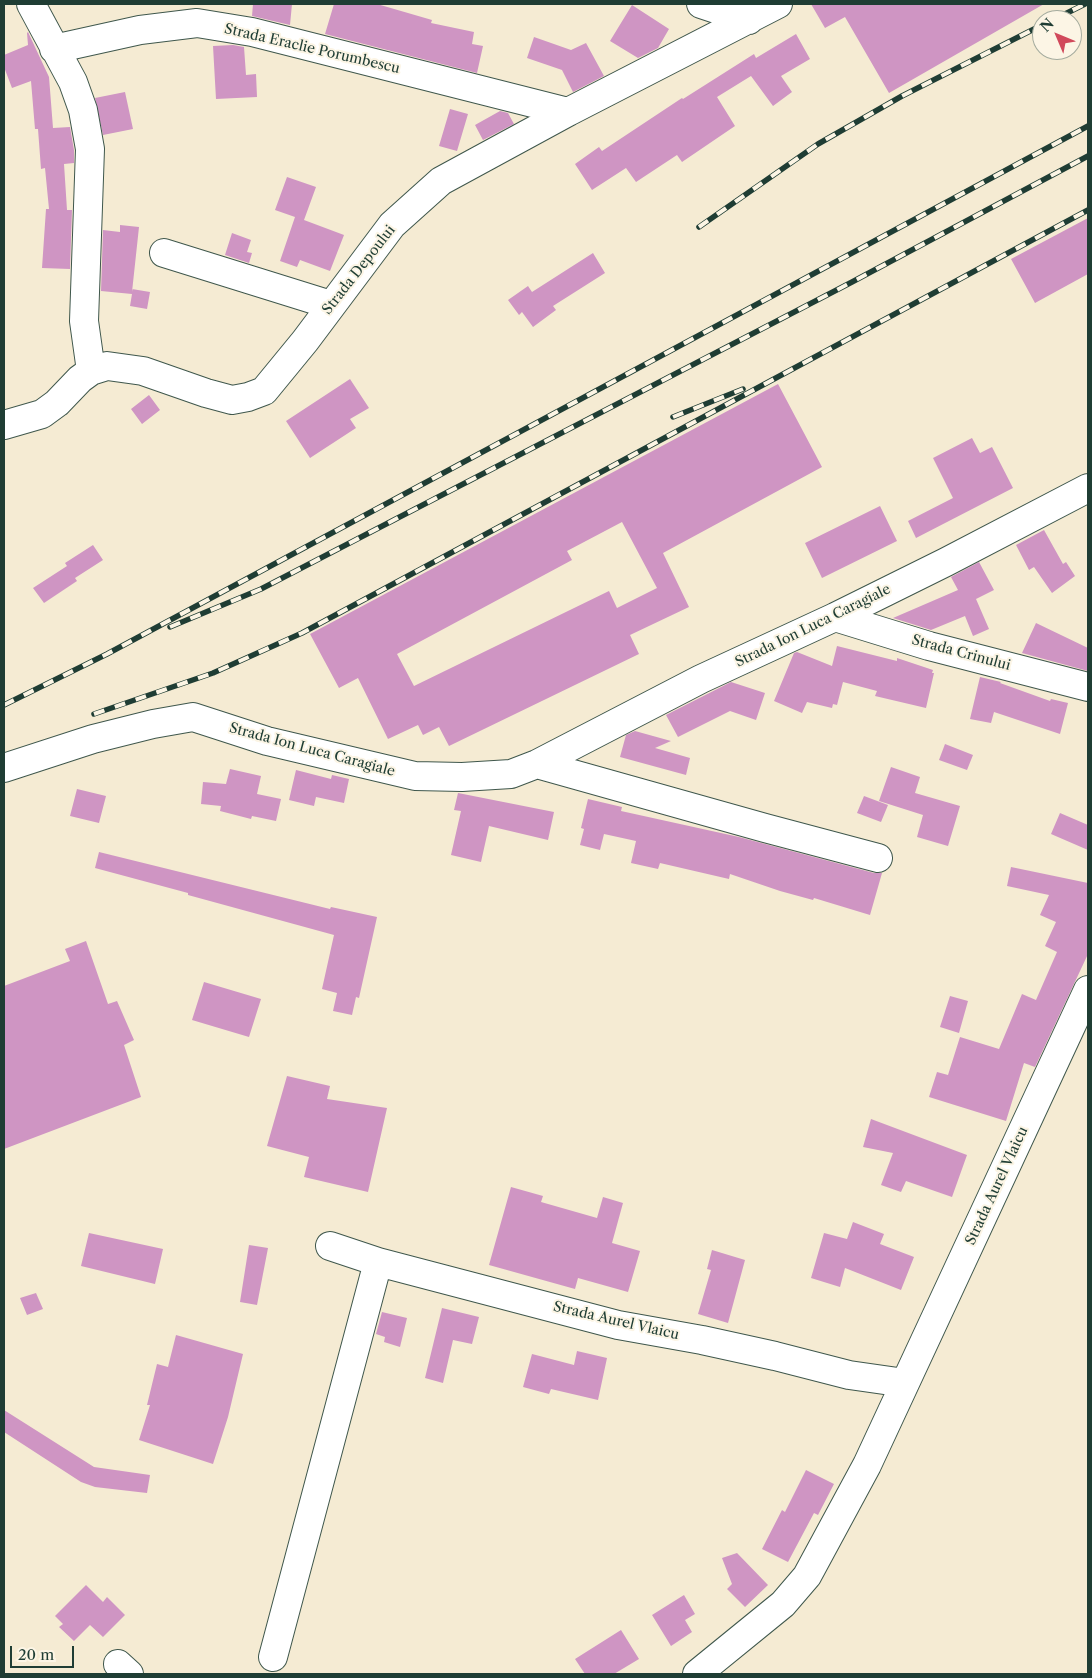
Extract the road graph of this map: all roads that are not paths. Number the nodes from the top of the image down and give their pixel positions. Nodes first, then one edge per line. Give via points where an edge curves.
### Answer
1 (31, 4) edge
2 (701, 4) edge
3 (778, 4) edge
4 (749, 20) junction
5 (54, 49) junction
6 (568, 112) junction
7 (164, 253) dead end
8 (331, 305) junction
9 (91, 371) junction
10 (4, 425) edge
11 (1088, 488) edge
12 (835, 616) junction
13 (1088, 688) edge
14 (537, 764) junction
15 (4, 768) edge
16 (878, 858) dead end
17 (1088, 990) edge
18 (330, 1246) dead end
19 (378, 1262) junction
20 (905, 1383) junction
21 (273, 1658) dead end
22 (697, 1674) edge

1 - 5 street
2 - 4 street
3 - 4 street, Strada Depoului
4 - 6 street, Strada Depoului
5 - 6 street, Strada Eraclie Porumbescu via 140,30 197,23 252,32
5 - 9 street via 73,82 90,149 84,321
6 - 8 street, Strada Depoului via 441,181 392,225
7 - 8 street
8 - 9 street, Strada Depoului via 275,379 264,391 248,397 232,400 143,371 107,366
9 - 10 street via 42,414
11 - 12 street, Strada Ion Luca Caragiale
12 - 13 street, Strada Crinului via 930,646
12 - 14 street, Strada Ion Luca Caragiale via 701,679
14 - 15 street, Strada Ion Luca Caragiale via 511,774 414,776 267,741 193,717 93,739
14 - 16 street
17 - 20 street, Strada Aurel Vlaicu
18 - 19 street, Strada Aurel Vlaicu
19 - 20 street, Strada Aurel Vlaicu via 618,1325 720,1344 849,1375
19 - 21 street
20 - 22 street, Strada Aurel Vlaicu via 867,1465 807,1576 783,1604

